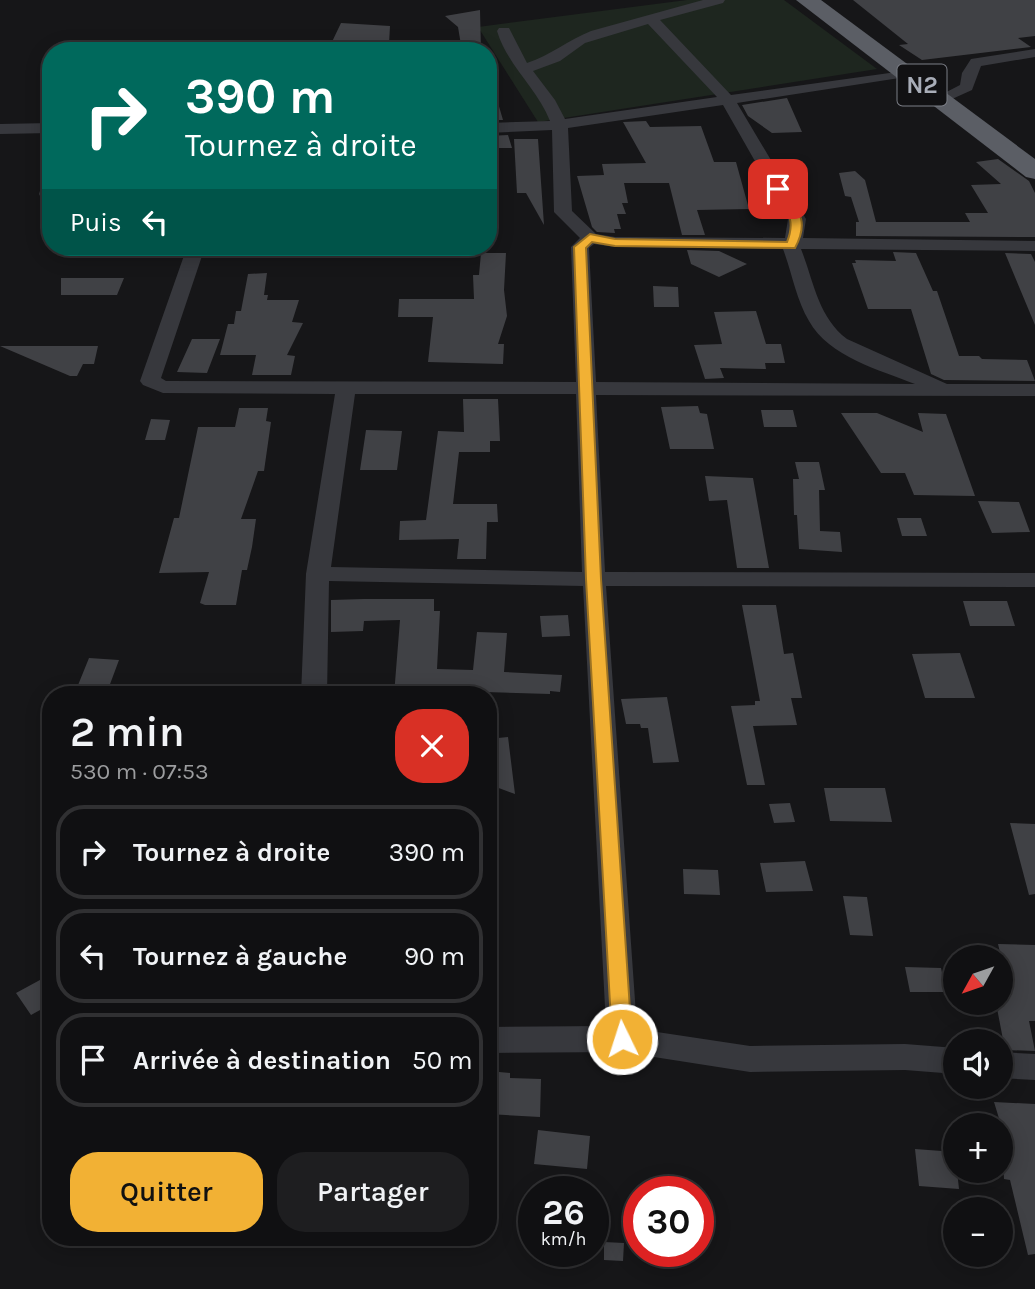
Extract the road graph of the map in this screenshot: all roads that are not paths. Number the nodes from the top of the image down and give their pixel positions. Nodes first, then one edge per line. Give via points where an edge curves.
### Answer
1 (807, 0) edge
2 (707, 1) edge
3 (652, 20) junction
4 (611, 30) junction
5 (503, 31) dead end
6 (670, 42) junction
7 (1035, 53) edge
8 (525, 69) junction
9 (906, 74) junction
10 (941, 99) junction
11 (728, 100) junction
12 (559, 125) junction
13 (42, 128) edge
14 (497, 128) edge
15 (0, 129) edge
16 (1035, 172) edge
17 (590, 238) junction
18 (791, 246) junction
19 (1035, 246) edge
20 (193, 256) edge
21 (346, 387) junction
22 (587, 388) junction
23 (947, 390) junction
24 (1035, 390) edge
25 (318, 574) junction
26 (593, 579) junction
27 (1035, 580) edge
28 (314, 686) edge
29 (622, 1039) junction
30 (497, 1040) edge
31 (943, 1060) edge
32 (1013, 1066) edge
33 (1035, 1068) edge

1 - 9 highway, N2
2 - 3 street
3 - 4 street
3 - 6 street
4 - 6 street
4 - 8 street via 580,40 569,51
5 - 8 street via 507,47
6 - 11 street
7 - 10 street via 976,62 967,87
8 - 12 street
9 - 10 highway, N2
9 - 11 street
10 - 16 highway, N2
11 - 12 street
11 - 18 street via 797,219
12 - 14 street
12 - 17 street via 563,212
13 - 15 street
17 - 18 street
17 - 22 street via 580,247
18 - 19 street
18 - 23 street via 826,335
20 - 21 street via 150,381 163,387
21 - 22 street
21 - 25 street
22 - 23 street
22 - 26 street
23 - 24 street
25 - 26 street
25 - 28 street
26 - 27 street
26 - 29 street
29 - 30 street
29 - 31 street via 750,1059
32 - 33 street

